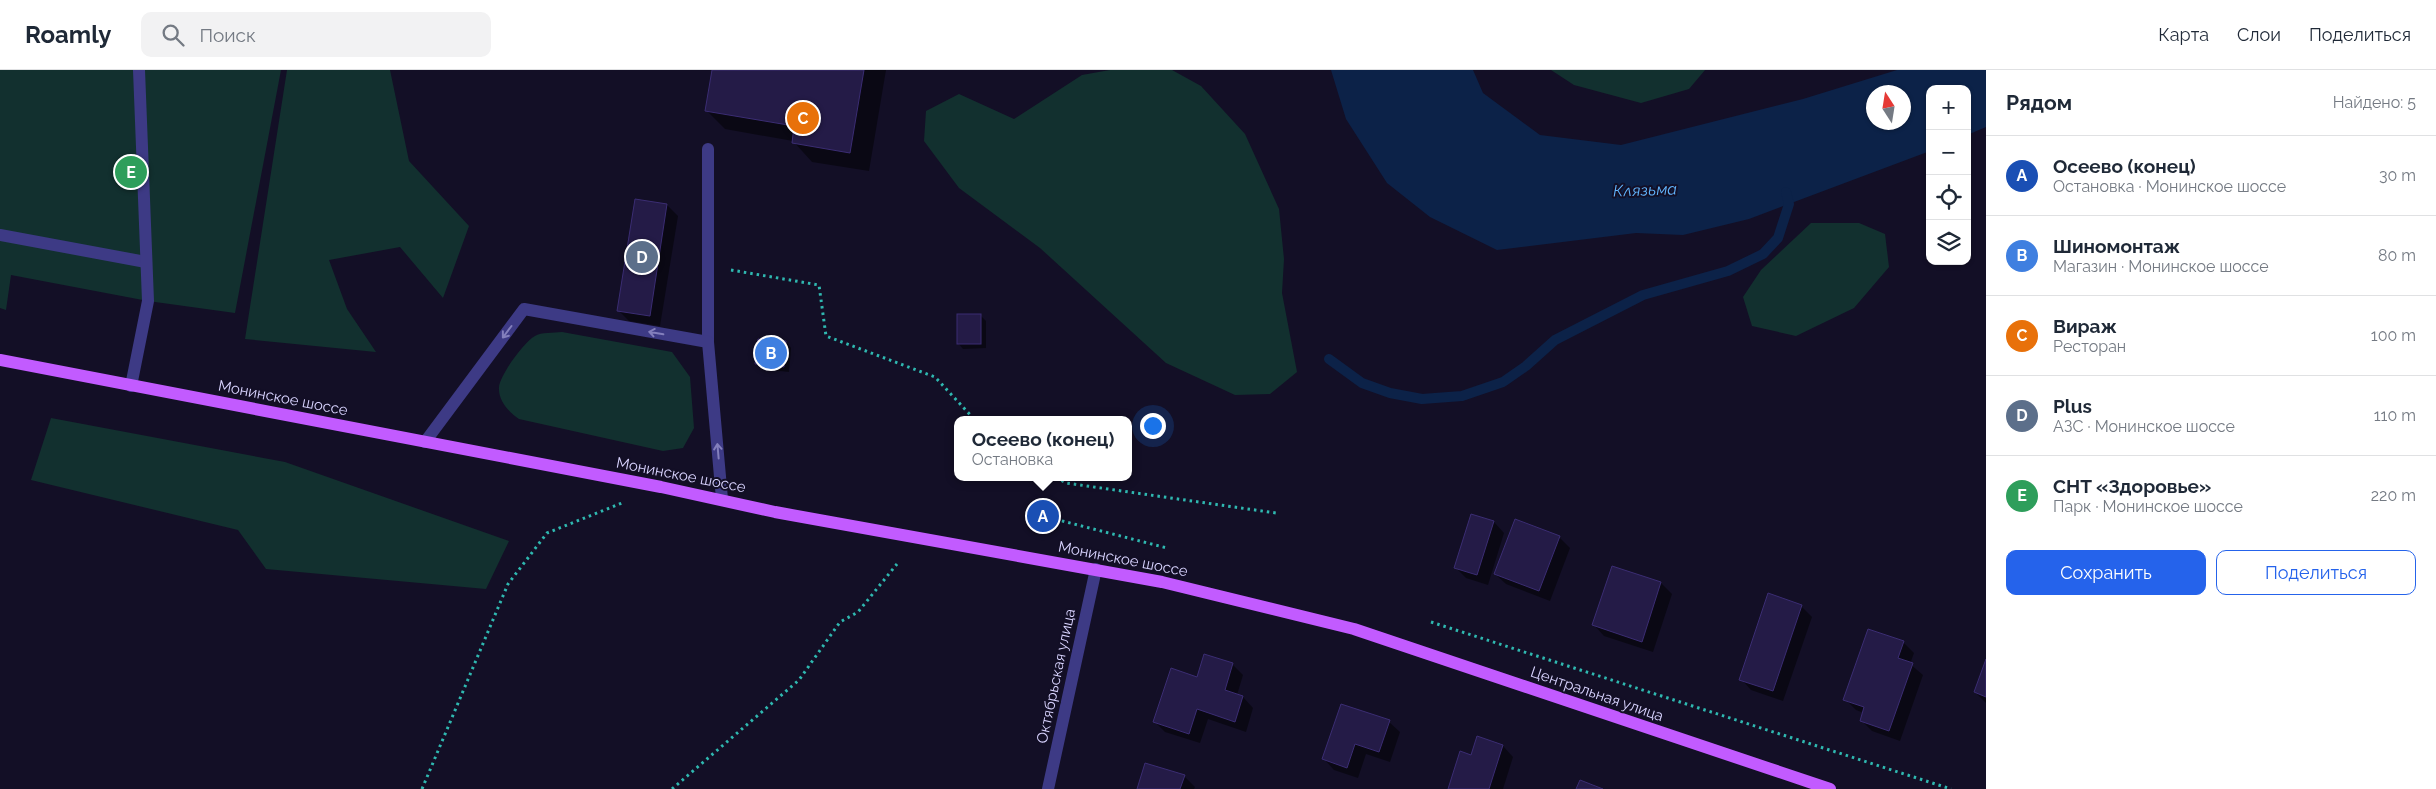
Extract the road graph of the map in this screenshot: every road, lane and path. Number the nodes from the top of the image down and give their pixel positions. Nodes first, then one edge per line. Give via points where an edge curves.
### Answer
1 (139, 70) edge
2 (708, 149) dead end
3 (0, 235) edge
4 (146, 262) junction
5 (708, 266) junction
6 (708, 342) junction
7 (0, 360) edge
8 (131, 386) junction
9 (971, 416) edge
10 (425, 442) junction
11 (1063, 481) edge
12 (722, 500) junction
13 (625, 502) dead end
14 (1276, 513) dead end
15 (1043, 516) dead end
16 (1167, 548) dead end
17 (896, 564) dead end
18 (1096, 569) junction
19 (1431, 622) dead end
20 (1354, 629) joint
21 (422, 789) edge
22 (672, 789) edge
23 (1048, 789) edge
24 (1830, 789) edge
25 (1951, 789) edge

1 - 4 street
2 - 5 street
3 - 4 street
4 - 8 street via 148,301
5 - 6 street
5 - 9 path via 819,285 826,336 936,377
6 -> 10 street via 524,309
12 -> 6 street
7 - 8 main road, Монинское шоссе
8 - 10 main road, Монинское шоссе
10 - 12 main road, Монинское шоссе
11 - 14 path
12 - 18 main road, Монинское шоссе
13 - 21 path via 547,533 508,584
15 - 16 path
17 - 22 path via 858,612 840,622 799,680
18 - 20 main road, Монинское шоссе
18 - 23 street, Октябрьская улица
19 - 25 path
20 - 24 main road, Центральная улица

